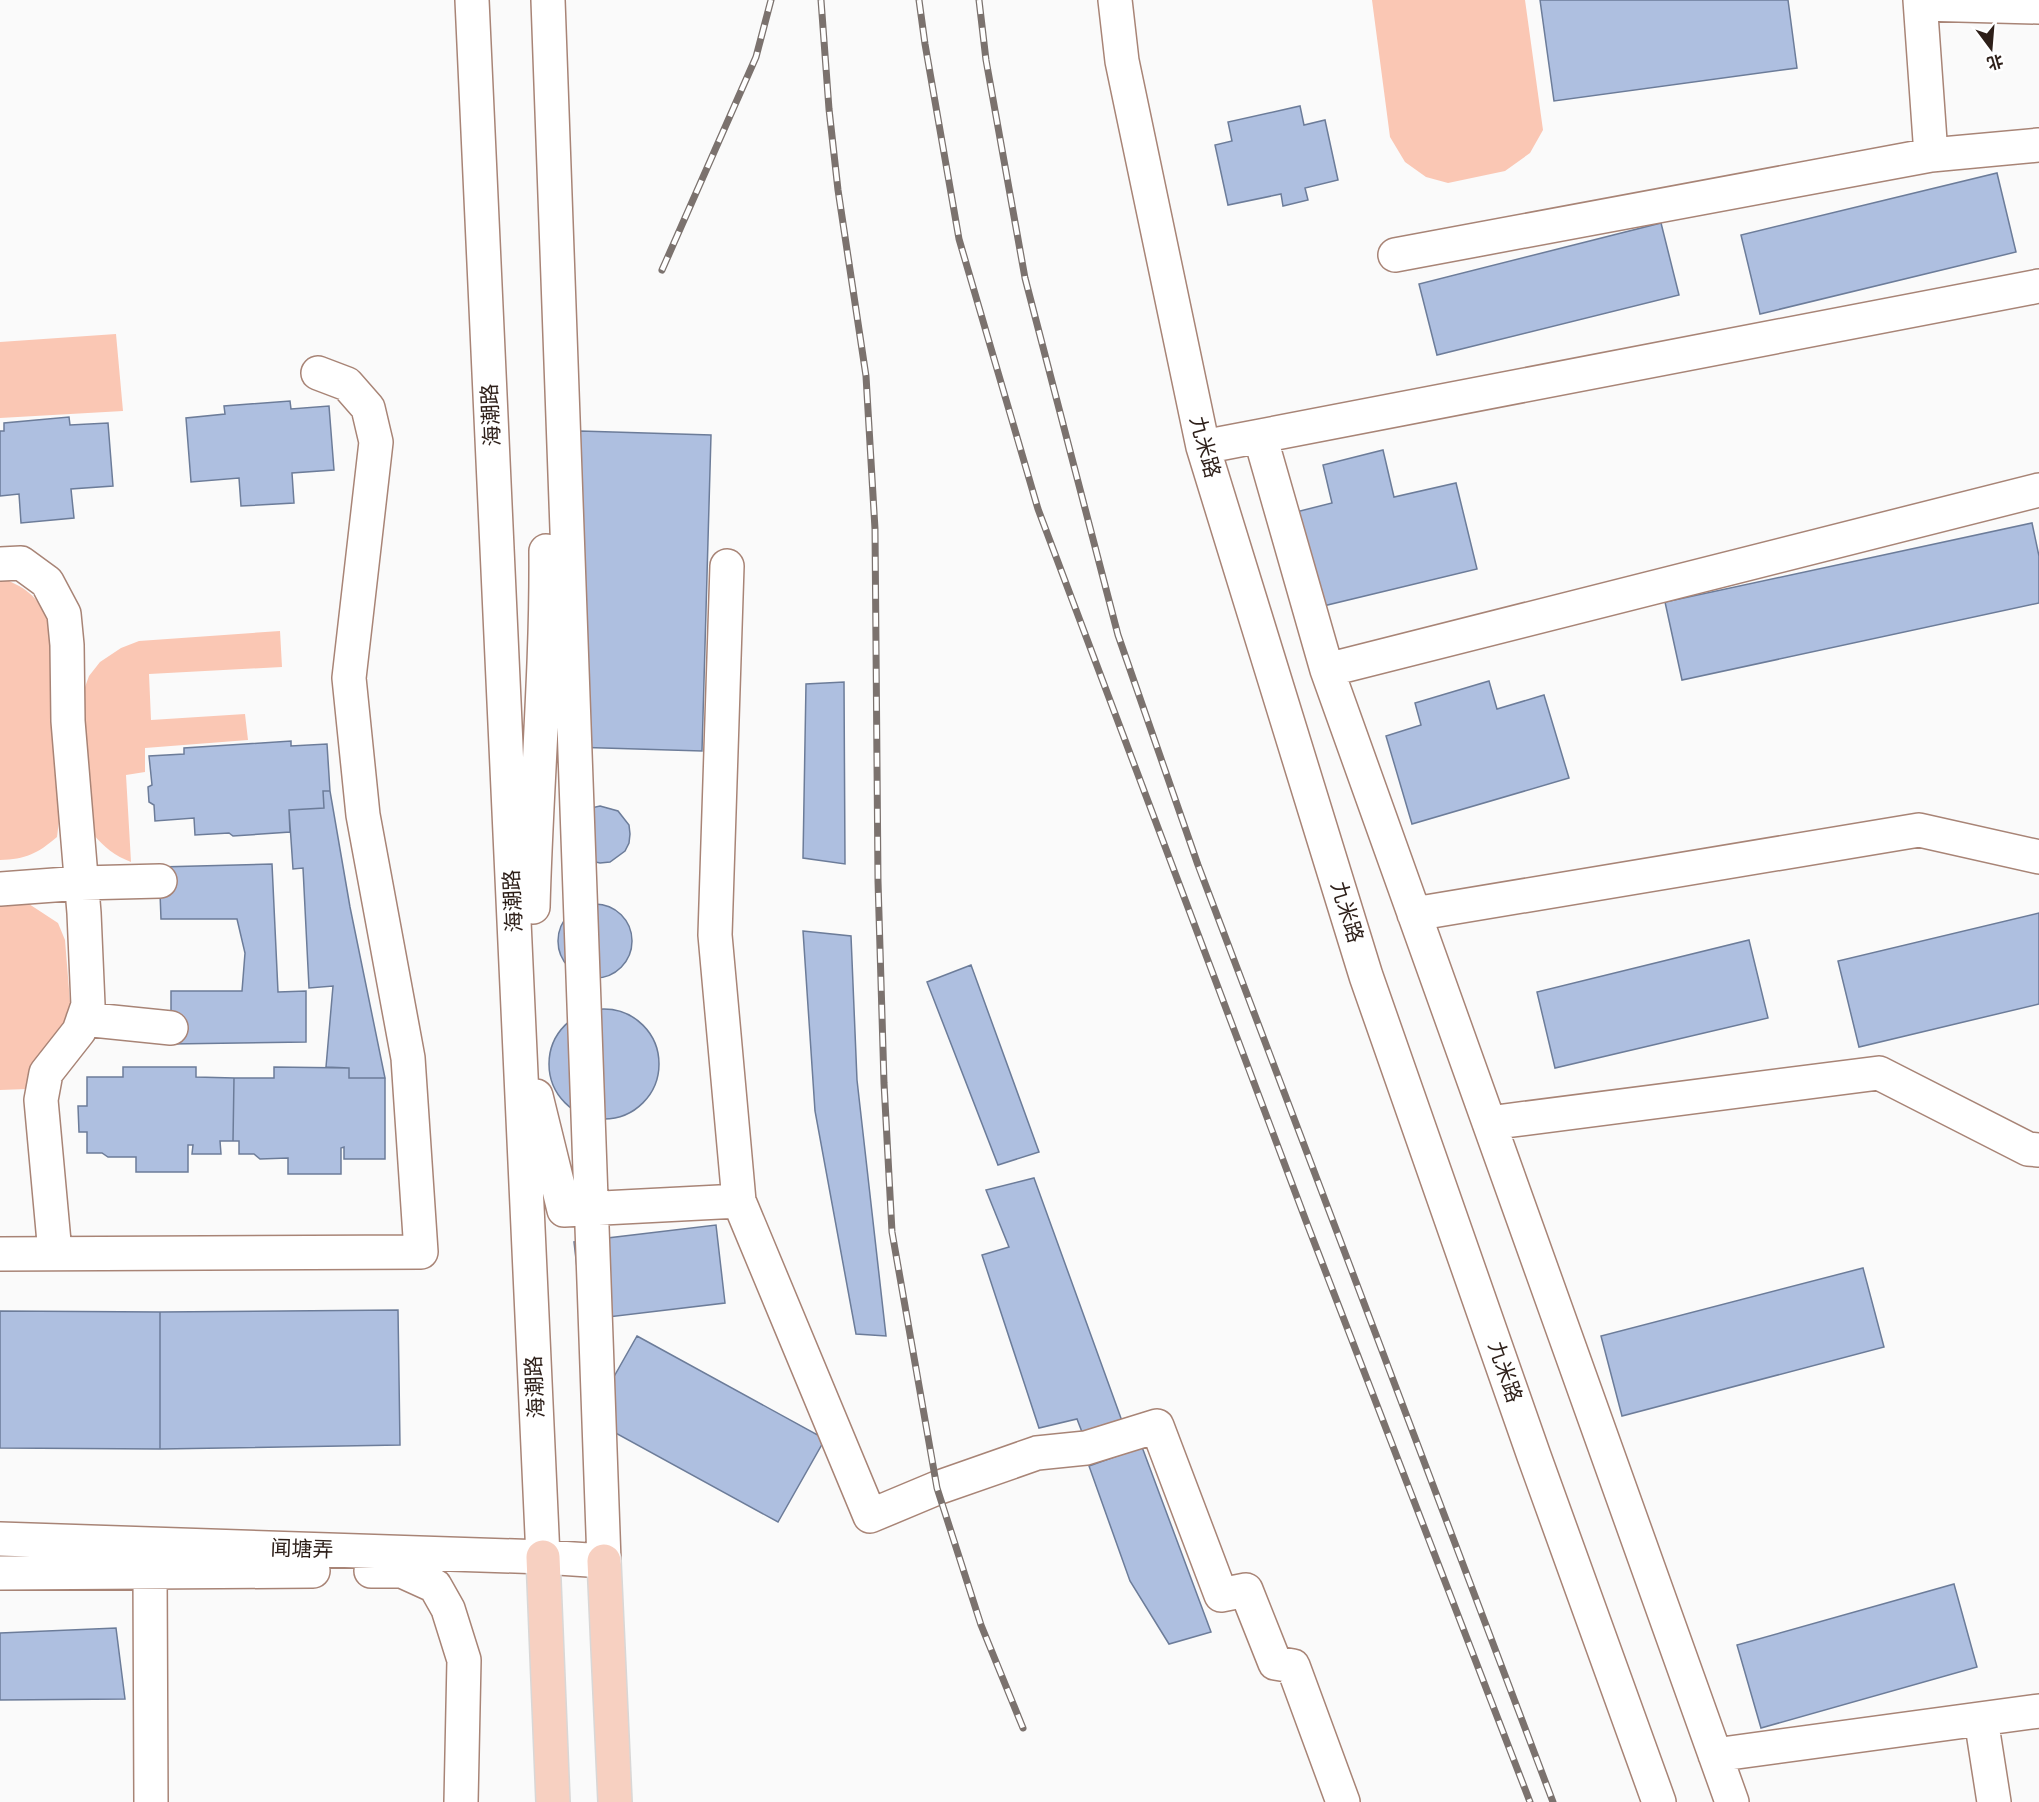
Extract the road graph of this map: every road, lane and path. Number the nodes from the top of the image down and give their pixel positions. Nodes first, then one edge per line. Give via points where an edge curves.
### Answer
1 (472, 0) edge
2 (548, 0) edge
3 (1115, 0) edge
4 (1921, 2) edge
5 (2039, 8) edge
6 (2039, 145) edge
7 (1931, 155) junction
8 (1395, 255) dead end
9 (2039, 286) edge
10 (318, 373) dead end
11 (1260, 436) junction
12 (1203, 447) junction
13 (546, 478) dead end
14 (2039, 490) edge
15 (0, 564) edge
16 (727, 566) dead end
17 (1327, 670) junction
18 (2039, 857) edge
19 (160, 881) dead end
20 (81, 883) junction
21 (0, 889) edge
22 (1414, 914) junction
23 (82, 1019) junction
24 (171, 1028) dead end
25 (1489, 1123) junction
26 (2039, 1150) edge
27 (739, 1201) junction
28 (55, 1253) junction
29 (0, 1254) edge
30 (0, 1539) edge
31 (543, 1557) junction
32 (604, 1561) junction
33 (0, 1572) edge
34 (150, 1572) junction
35 (2039, 1712) edge
36 (1981, 1719) junction
37 (1715, 1755) junction
38 (150, 1802) edge
39 (461, 1802) edge
40 (553, 1802) edge
41 (615, 1802) edge
42 (1343, 1802) edge
43 (1659, 1802) edge
44 (1732, 1802) edge
45 (1994, 1802) edge

1 - 31 street, 海潮路
2 - 32 street
3 - 12 street, 九米路 via 1122,61
4 - 5 street
4 - 7 street
6 - 7 street
7 - 8 street
9 - 11 street
10 - 28 street via 347,384 368,408 376,442 349,678 363,815 408,1058 421,1252
11 - 12 street
11 - 17 street
12 - 43 street, 九米路 via 1366,976
13 - 27 street via 547,615 536,811 529,1066 564,1210
14 - 17 street
15 - 20 street via 21,562 47,582 64,614
16 - 27 street via 715,935
17 - 22 street
18 - 22 street via 1919,830
19 - 20 street
20 - 21 street
20 - 23 street via 88,1005
22 - 25 street
23 - 24 street
23 - 28 street via 79,1031 46,1073 40,1100
25 - 26 street via 1879,1073 2028,1149
25 - 37 street
27 - 42 street via 870,1516 1037,1453 1086,1448 1157,1426 1221,1595 1246,1590 1275,1663 1293,1666
28 - 29 street
30 - 31 street, 闻塘弄
31 - 32 street, 闻塘弄
31 - 40 main road, 海潮路
32 - 41 main road
33 - 34 street
34 - 38 street
34 - 39 street via 402,1570 435,1586 448,1610 464,1660
35 - 36 street
36 - 37 street
36 - 45 street
37 - 44 street

